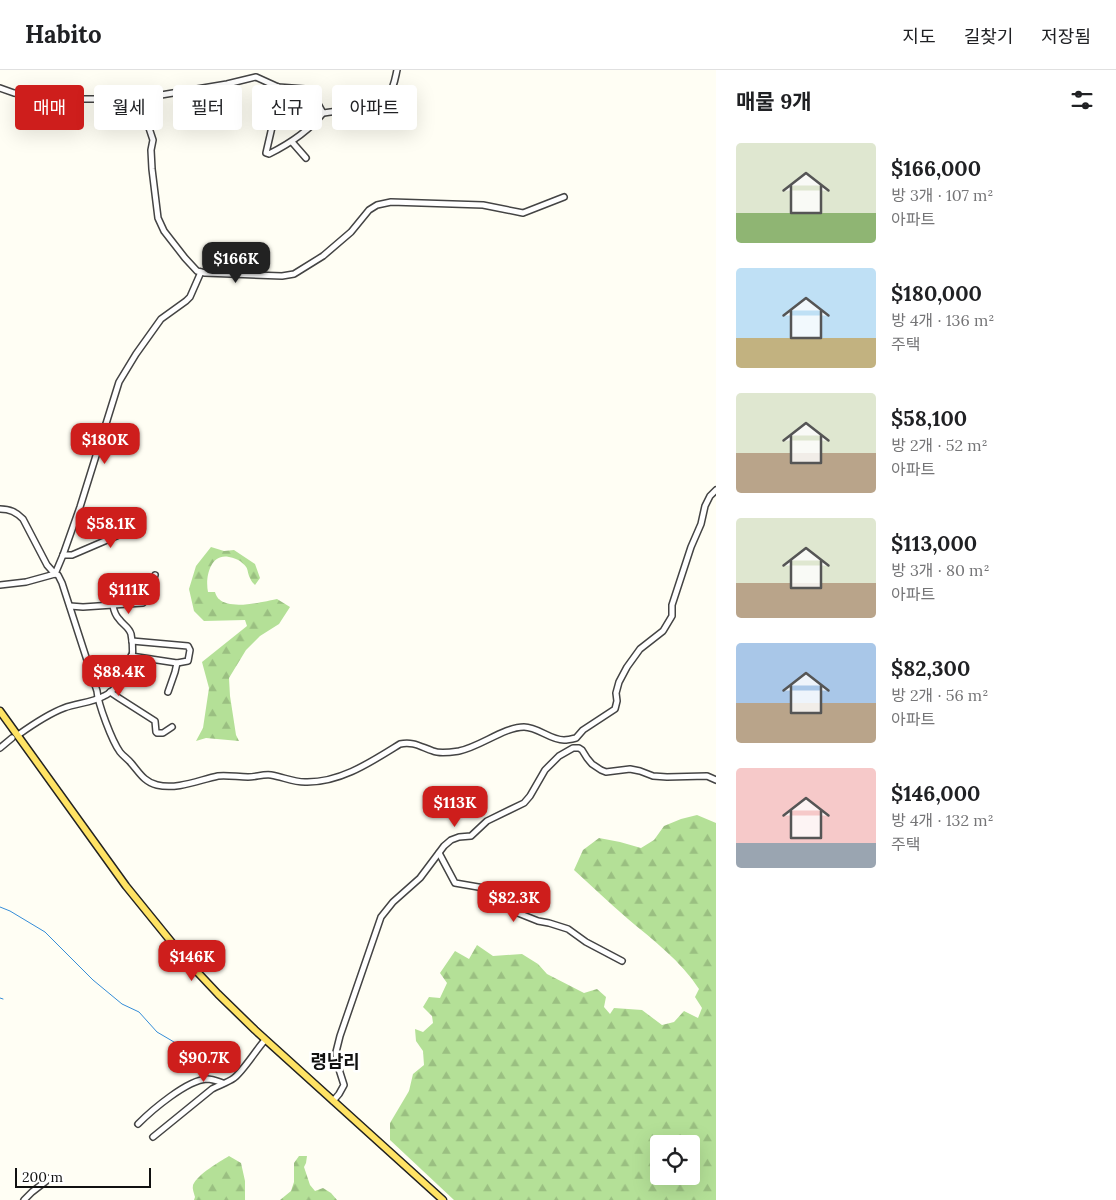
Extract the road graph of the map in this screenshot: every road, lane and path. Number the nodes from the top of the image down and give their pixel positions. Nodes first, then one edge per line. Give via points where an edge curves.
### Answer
1 (397, 70) edge
2 (274, 85) edge
3 (0, 88) edge
4 (163, 95) edge
5 (94, 99) edge
6 (323, 113) joint
7 (150, 130) edge
8 (271, 130) edge
9 (292, 142) junction
10 (306, 158) dead end
11 (564, 197) dead end
12 (201, 272) junction
13 (716, 490) edge
14 (0, 509) edge
15 (122, 511) dead end
16 (63, 556) junction
17 (55, 574) junction
18 (155, 575) dead end
19 (0, 585) edge
20 (70, 606) junction
21 (112, 606) junction
22 (132, 641) junction
23 (131, 656) junction
24 (176, 663) junction
25 (110, 692) junction
26 (168, 692) dead end
27 (98, 698) junction
28 (0, 711) edge
29 (172, 727) dead end
30 (15, 737) junction
31 (0, 748) edge
32 (716, 780) edge
33 (439, 853) junction
34 (622, 961) dead end
35 (265, 1040) junction
36 (223, 1083) junction
37 (333, 1101) junction
38 (138, 1124) dead end
39 (153, 1137) dead end
40 (50, 1178) dead end
41 (24, 1200) edge
42 (443, 1200) edge

1 - 6 street via 388,96 380,103
2 - 4 street via 256,76
3 - 5 street via 35,96
6 - 9 street
7 - 12 street via 158,218 185,258
8 - 9 street via 266,153
9 - 10 street
11 - 12 street via 522,213 483,205 377,204 323,256 294,274
12 - 16 street via 190,296 162,319 119,382
13 - 27 street via 705,506 674,598 672,616 663,631 640,649 627,668 619,682 615,709 576,738 563,740 523,727 461,751 433,752 413,744 400,744 350,772 313,782 270,775 225,775 183,785 158,786 143,778 120,752
14 - 17 street via 8,509 23,519
15 - 16 street via 121,534
16 - 17 street
17 - 19 street
17 - 20 street via 62,583
18 - 21 street via 143,603
20 - 21 street
20 - 27 street
21 - 22 street via 115,615 129,630
22 - 23 street
22 - 24 street via 188,646 188,661
23 - 24 street
23 - 25 street via 129,670
24 - 26 street
25 - 27 street
25 - 29 street via 155,721 157,733
27 - 30 street via 54,712
28 - 30 main road
30 - 31 street
30 - 35 main road via 162,931 218,994
32 - 33 street via 707,776 654,776 630,770 606,772 592,764 582,750 573,748 545,770 524,803 487,822 471,836 451,840
33 - 34 street via 455,884 484,888 513,911 568,930
33 - 37 street via 381,918 340,1036 336,1052 344,1085
35 - 36 street via 235,1077
35 - 37 main road
36 - 38 street via 205,1079 194,1082
36 - 39 street
37 - 42 main road
40 - 41 street

